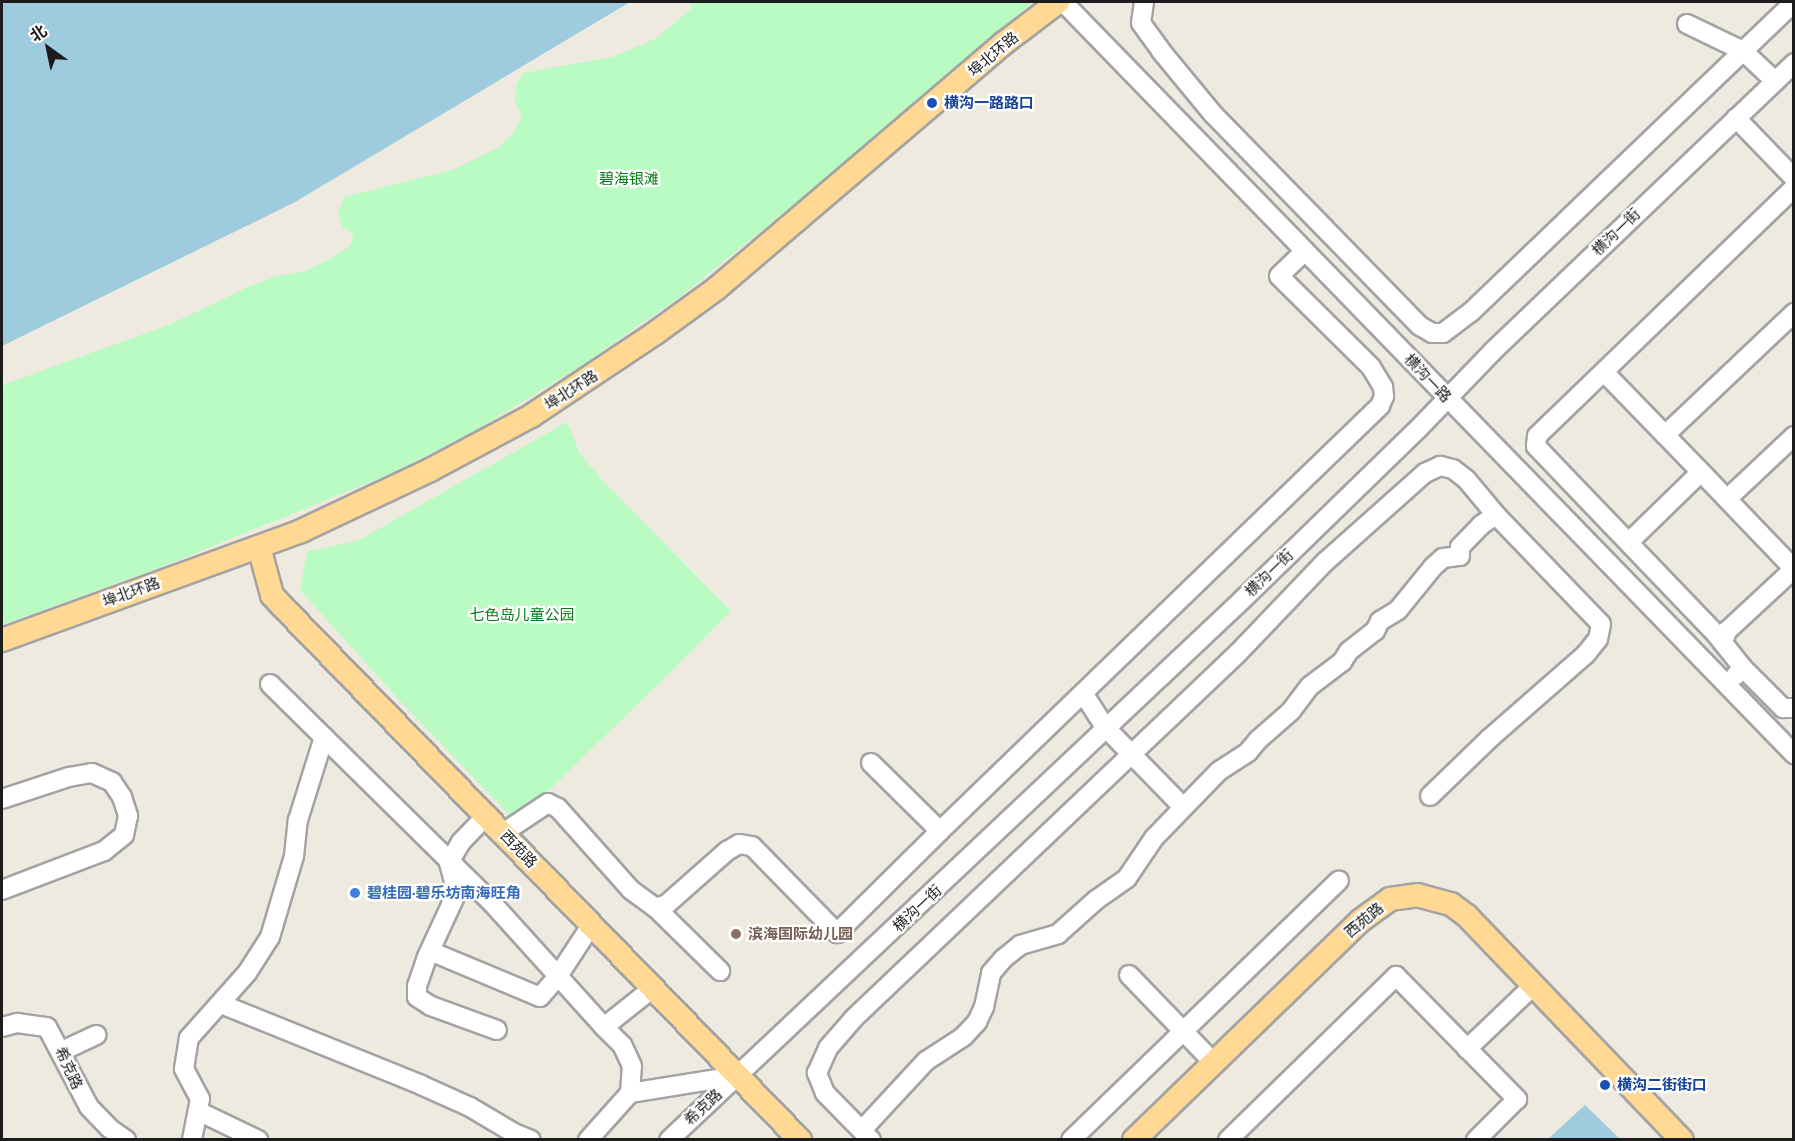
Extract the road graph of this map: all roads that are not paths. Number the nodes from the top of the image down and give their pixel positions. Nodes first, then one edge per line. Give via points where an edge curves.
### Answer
1 (1060, 2) edge
2 (1144, 2) edge
3 (1794, 2) edge
4 (1687, 24) dead end
5 (1743, 51) junction
6 (1794, 63) edge
7 (1774, 81) junction
8 (1736, 118) junction
9 (1794, 178) edge
10 (1794, 188) edge
11 (1305, 250) junction
12 (1358, 262) junction
13 (1336, 282) junction
14 (1794, 313) edge
15 (1604, 372) junction
16 (1448, 398) junction
17 (1665, 435) junction
18 (1794, 436) edge
19 (1701, 472) junction
20 (1727, 500) junction
21 (1496, 515) junction
22 (1629, 542) junction
23 (259, 547) junction
24 (1794, 569) edge
25 (2, 640) edge
26 (1722, 643) junction
27 (1743, 668) junction
28 (270, 684) dead end
29 (1726, 686) junction
30 (1083, 693) junction
31 (1794, 708) edge
32 (1105, 727) junction
33 (324, 737) junction
34 (1130, 753) junction
35 (1794, 754) edge
36 (871, 763) dead end
37 (1430, 796) dead end
38 (2, 799) edge
39 (1184, 807) junction
40 (486, 816) junction
41 (940, 831) junction
42 (503, 834) junction
43 (449, 862) junction
44 (1340, 880) dead end
45 (2, 890) edge
46 (656, 908) junction
47 (591, 924) junction
48 (430, 951) junction
49 (720, 970) dead end
50 (1129, 975) dead end
51 (558, 976) junction
52 (1534, 985) junction
53 (653, 988) junction
54 (220, 1004) junction
55 (2, 1027) edge
56 (604, 1027) junction
57 (497, 1030) dead end
58 (1184, 1031) junction
59 (96, 1035) dead end
60 (1467, 1049) junction
61 (62, 1051) junction
62 (1213, 1062) junction
63 (737, 1075) junction
64 (630, 1093) junction
65 (198, 1111) junction
66 (866, 1135) edge
67 (592, 1138) edge
68 (126, 1140) edge
69 (192, 1140) edge
70 (258, 1140) edge
71 (531, 1140) edge
72 (669, 1140) edge
73 (800, 1140) edge
74 (1071, 1140) edge
75 (1134, 1140) edge
76 (1228, 1140) edge
77 (1476, 1140) edge
78 (1682, 1140) edge

1 - 11 street, 横沟一路
1 - 23 main road, 埠北环路 via 1004,44 788,230 654,334 531,416 350,510
2 - 12 street via 1141,23 1161,51 1214,114
3 - 5 street
4 - 5 street
5 - 7 street
5 - 12 street via 1471,312 1443,333 1432,333 1420,326
6 - 7 street, 横沟一街
7 - 8 street, 横沟一街
8 - 9 street
8 - 16 street, 横沟一街
10 - 15 street
11 - 13 street, 横沟一路
11 - 30 street via 1279,276 1371,367 1383,387 1380,406
12 - 13 street
13 - 16 street, 横沟一路
14 - 17 street
15 - 17 street
15 - 22 street via 1537,436 1536,446
16 - 29 street, 横沟一路
16 - 32 street, 横沟一街
17 - 19 street
18 - 20 street
19 - 20 street
19 - 22 street
20 - 24 street
21 - 34 street via 1453,469 1440,466 1425,473 1324,562 1238,652
21 - 37 street via 1592,612 1601,624 1598,639
21 - 39 street via 1460,547 1460,556 1443,558 1433,567 1398,609 1380,621 1375,631 1310,686 1291,711 1248,752 1219,771
22 - 26 street
23 - 25 main road, 埠北环路
23 - 40 main road, 西苑路 via 272,595
24 - 26 street via 1727,631
26 - 27 street
27 - 29 street
27 - 31 street via 1783,708
28 - 33 street
29 - 35 street, 横沟一路
30 - 32 street
30 - 41 street
32 - 34 street
32 - 63 street, 横沟一街
33 - 43 street
33 - 54 street via 298,820 294,856 270,937 247,973
34 - 39 street
34 - 66 street via 853,1019 828,1048 817,1073 825,1093
36 - 41 street
38 - 45 street via 92,773 112,782 128,816 124,835 104,851
39 - 66 street via 1154,838 1127,878 1058,934 1020,945 1003,959 991,973 977,1022 963,1037 926,1061
40 - 42 main road, 西苑路
40 - 43 street via 461,842
41 - 46 street via 837,933 752,846 739,844 716,859 667,904
42 - 46 street via 548,803 558,808 631,890
42 - 47 main road, 西苑路
43 - 48 street via 457,892
43 - 51 street
44 - 58 street
46 - 49 street
47 - 51 street
47 - 53 main road, 西苑路
48 - 51 street via 540,997
48 - 57 street via 417,997
50 - 58 street
51 - 56 street
52 - 60 street
52 - 62 main road, 西苑路 via 1451,904 1427,896 1390,899 1360,921
52 - 78 main road, 西苑路
53 - 56 street
53 - 63 main road, 西苑路
54 - 65 street via 189,1038 184,1069 200,1099
54 - 71 street via 421,1085
55 - 61 street, 希克路 via 17,1023 47,1027
56 - 64 street via 622,1045 632,1066
58 - 62 street
58 - 74 street
59 - 61 street
60 - 76 street via 1396,976
60 - 77 street via 1517,1099
61 - 68 street, 希克路 via 89,1107
62 - 75 main road, 西苑路
63 - 64 street
63 - 72 street, 希克路
63 - 73 main road, 西苑路
64 - 67 street
65 - 69 street
65 - 70 street

